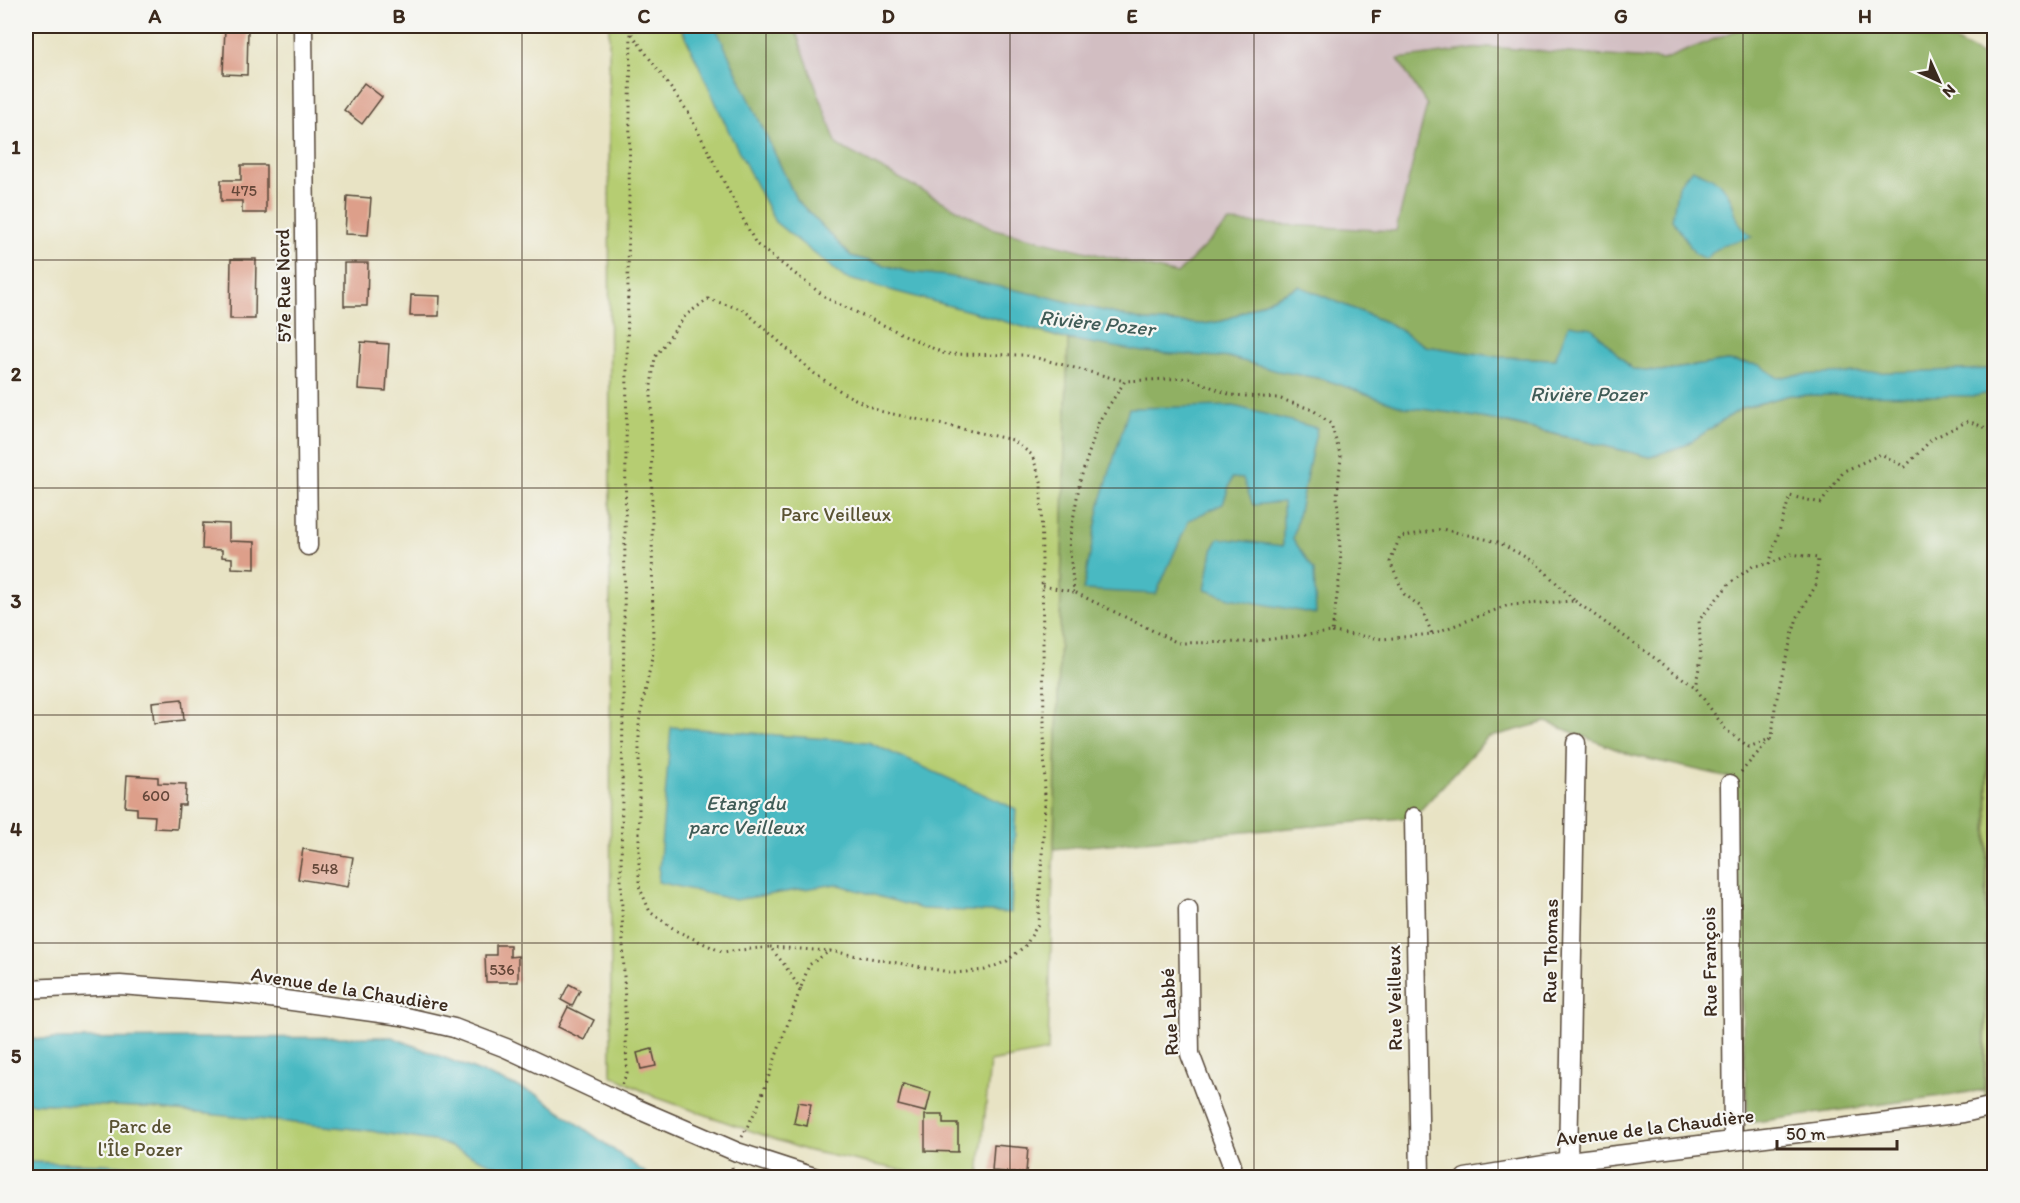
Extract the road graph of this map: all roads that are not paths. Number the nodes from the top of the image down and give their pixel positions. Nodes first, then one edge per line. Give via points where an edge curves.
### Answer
1 (303, 26) edge
2 (308, 546) dead end
3 (1576, 743) dead end
4 (1730, 784) road end
5 (1414, 817) dead end
6 (1188, 909) dead end
7 (26, 989) edge
8 (1995, 1106) edge
9 (1734, 1140) junction
10 (1568, 1161) junction
11 (817, 1178) edge
12 (1231, 1178) edge
13 (1420, 1178) edge
14 (1465, 1178) edge

1 - 2 street, 57e Rue Nord
3 - 10 street, Rue Thomas
4 - 9 street, Rue François
5 - 13 street, Rue Veilleux
6 - 12 street, Rue Labbé via 1190,1054 1231,1162
7 - 11 street, Avenue de la Chaudière via 120,985 240,994 402,1016 454,1028 736,1152
8 - 9 street, Avenue de la Chaudière
9 - 10 street, Avenue de la Chaudière
10 - 14 street, Avenue de la Chaudière

